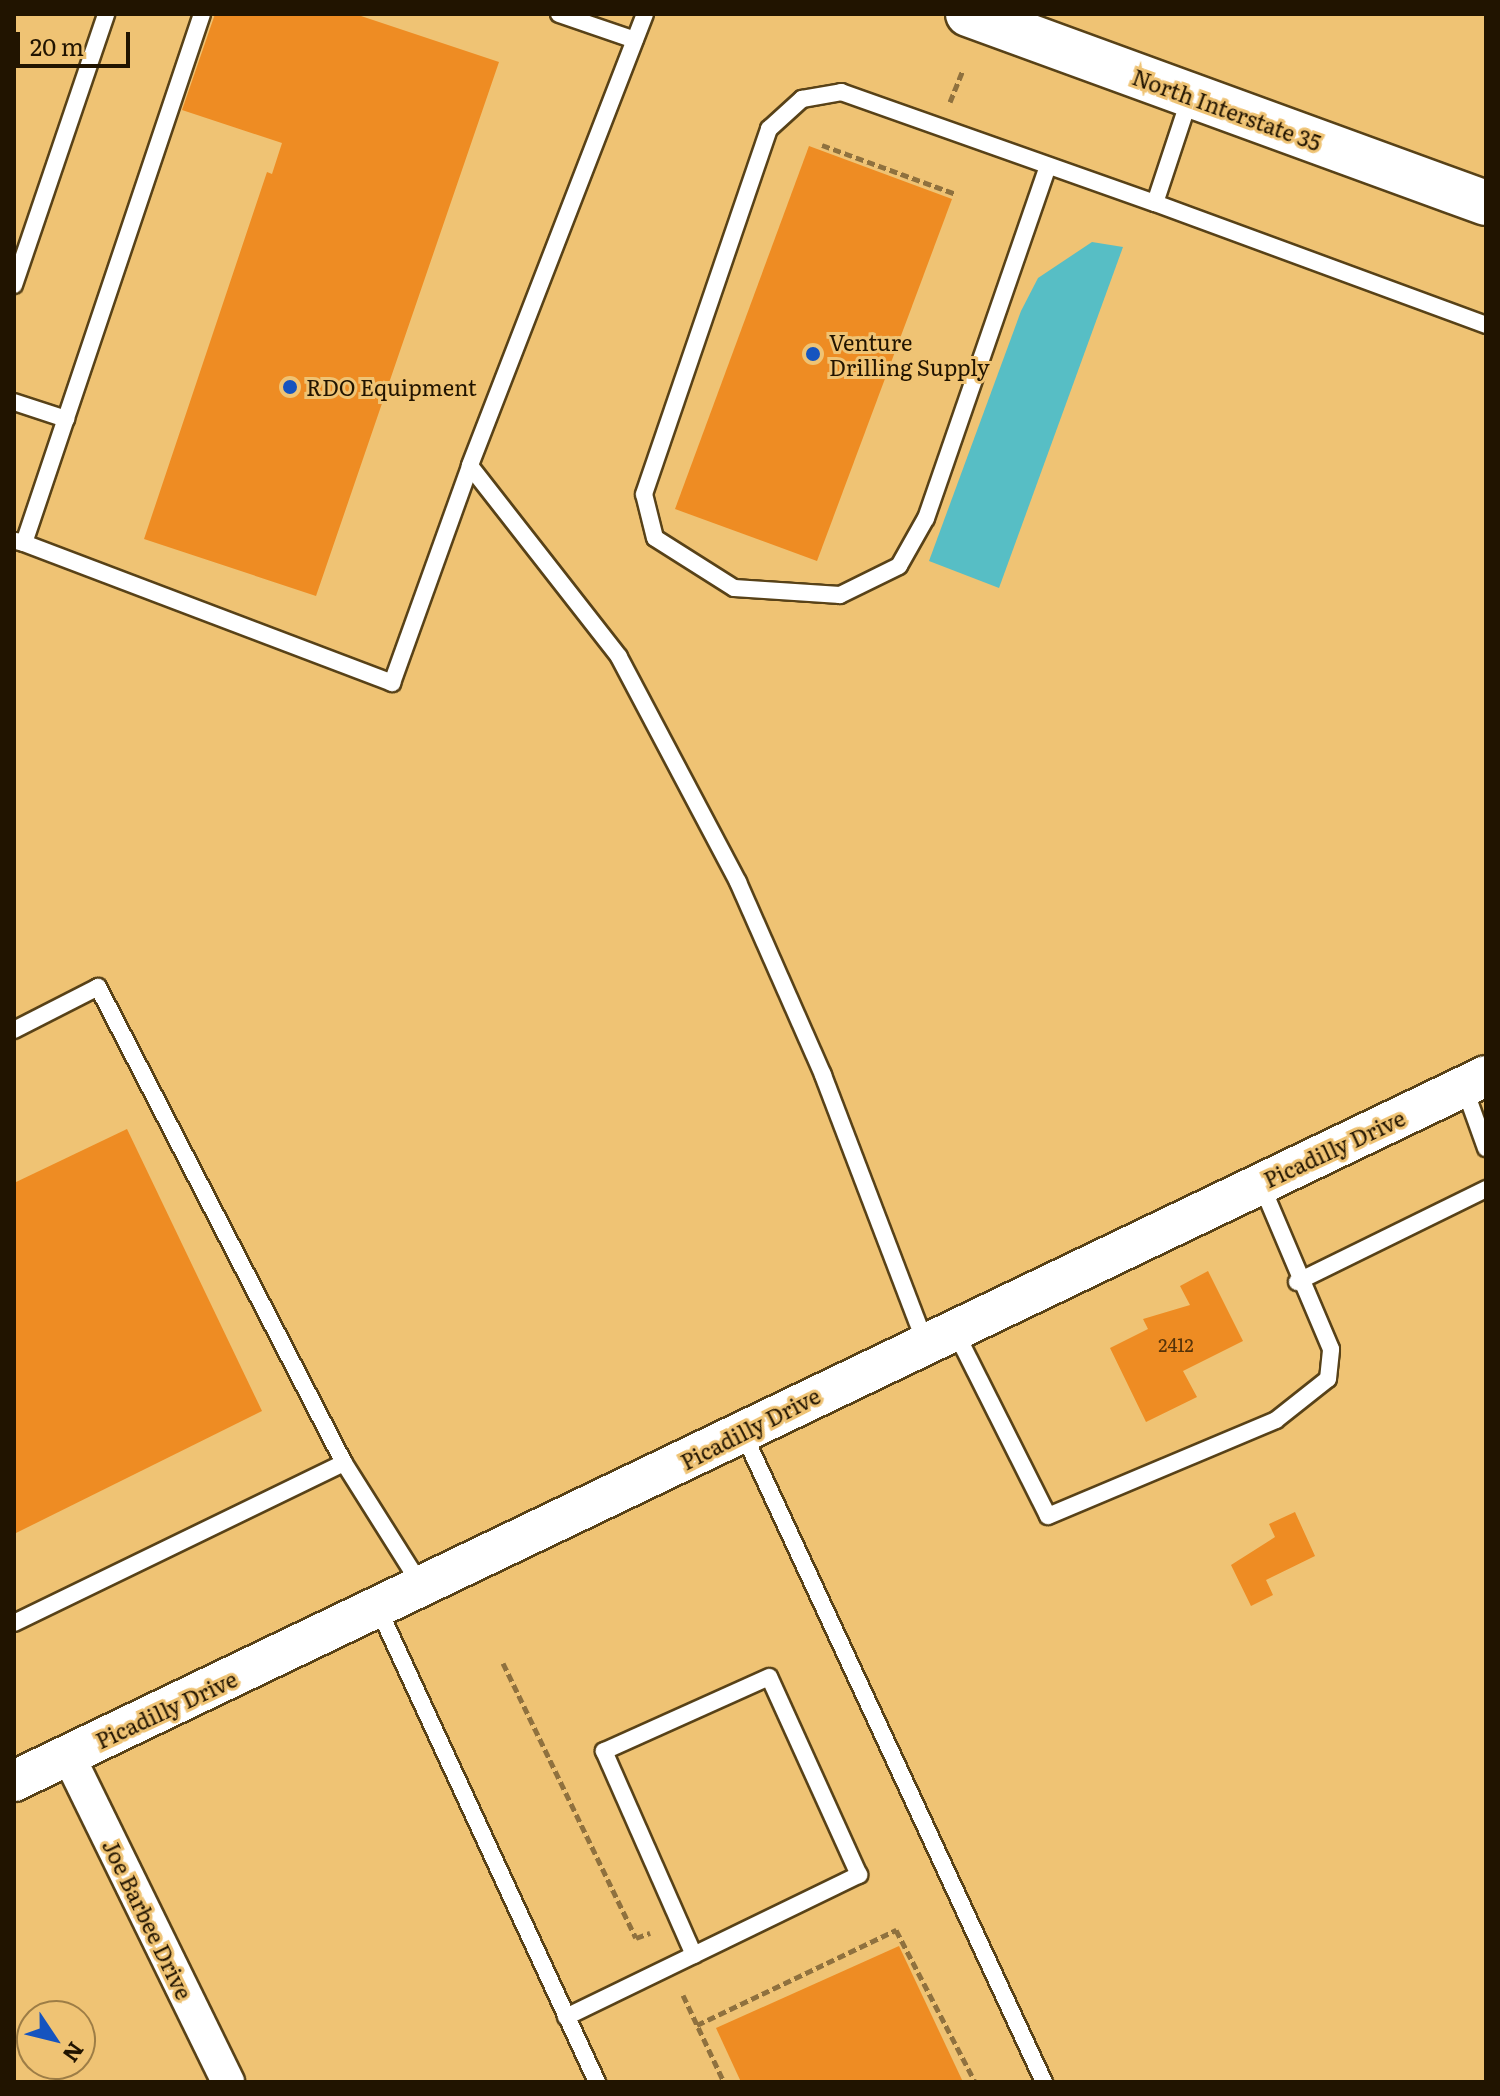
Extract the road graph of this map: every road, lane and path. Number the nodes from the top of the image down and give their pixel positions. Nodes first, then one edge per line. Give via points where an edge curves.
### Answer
1 (106, 14) edge
2 (202, 14) edge
3 (559, 14) edge
4 (645, 14) edge
5 (968, 14) edge
6 (635, 40) junction
7 (963, 70) dead end
8 (1191, 96) junction
9 (950, 102) dead end
10 (822, 145) dead end
11 (1048, 166) junction
12 (956, 194) dead end
13 (1155, 203) junction
14 (1486, 203) edge
15 (14, 285) edge
16 (1486, 325) edge
17 (14, 402) edge
18 (66, 419) junction
19 (470, 466) junction
20 (19, 541) edge
21 (14, 1030) edge
22 (1475, 1082) edge
23 (1486, 1148) edge
24 (1260, 1182) junction
25 (1486, 1189) edge
26 (1297, 1282) junction
27 (939, 1336) junction
28 (743, 1432) junction
29 (344, 1463) junction
30 (422, 1587) junction
31 (378, 1608) junction
32 (14, 1623) edge
33 (503, 1663) dead end
34 (68, 1755) junction
35 (14, 1781) edge
36 (650, 1933) dead end
37 (694, 1955) junction
38 (683, 1995) dead end
39 (566, 2017) junction
40 (697, 2025) junction
41 (228, 2082) edge
42 (597, 2082) edge
43 (724, 2082) edge
44 (975, 2082) edge
45 (1044, 2082) edge

1 - 15 lane
2 - 18 lane
3 - 6 lane
4 - 6 lane
5 - 8 main road, North Interstate 35
6 - 19 lane
7 - 9 path
8 - 13 lane
8 - 14 main road, North Interstate 35
10 - 12 path
11 - 11 lane via 841,92 802,99 769,129 644,494 655,538 734,588 840,595 899,566 926,518
11 - 13 lane
13 - 16 lane
17 - 18 lane
18 - 20 lane
19 - 20 lane via 392,683
19 - 27 lane via 619,657 738,882
21 - 29 lane via 98,987
22 - 23 lane
22 - 24 street, Picadilly Drive
24 - 26 lane
24 - 27 street, Picadilly Drive
25 - 26 lane
26 - 27 lane via 1331,1349 1328,1379 1276,1420 1048,1516
27 - 28 street, Picadilly Drive
28 - 30 street, Picadilly Drive
28 - 45 lane
29 - 30 lane
29 - 32 lane
30 - 31 street, Picadilly Drive
31 - 34 street, Picadilly Drive
31 - 39 lane
33 - 36 path via 636,1938
34 - 35 street, Picadilly Drive
34 - 41 street, Joe Barbee Drive
37 - 37 lane via 859,1875 769,1677 604,1751
37 - 39 lane
38 - 40 path
39 - 42 lane
40 - 43 path
40 - 44 path via 896,1930

